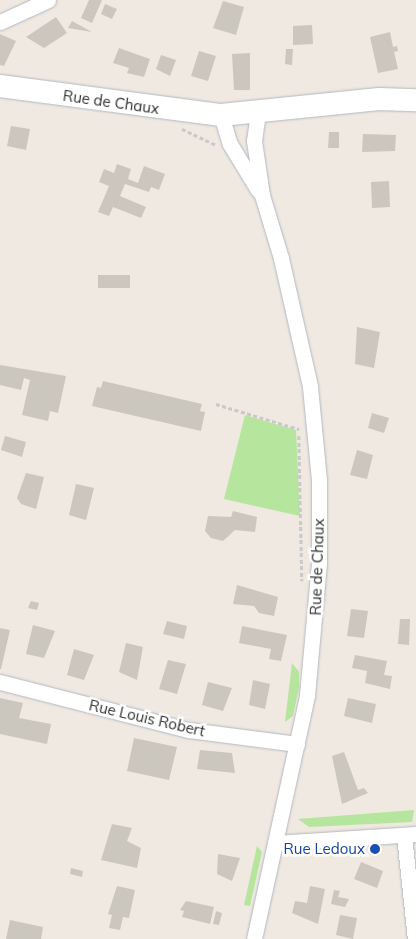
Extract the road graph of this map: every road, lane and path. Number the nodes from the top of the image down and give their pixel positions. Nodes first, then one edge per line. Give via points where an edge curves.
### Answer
1 (48, 0) edge
2 (0, 22) edge
3 (0, 86) edge
4 (416, 86) edge
5 (379, 99) junction
6 (416, 100) edge
7 (258, 114) junction
8 (221, 115) junction
9 (178, 128) dead end
10 (222, 152) dead end
11 (262, 195) junction
12 (216, 404) dead end
13 (298, 420) dead end
14 (299, 429) junction
15 (302, 592) dead end
16 (0, 682) edge
17 (297, 744) junction
18 (410, 835) edge
19 (275, 843) junction
20 (254, 939) edge
21 (415, 939) edge

1 - 2 street
3 - 8 street, Rue de Chaux
4 - 5 street, Rue de Chaux
5 - 6 street, Rue de Chaux
5 - 7 street, Rue de Chaux
7 - 8 street, Rue de Chaux
7 - 11 street, Rue de Chaux via 254,141
8 - 11 street, Rue de Chaux via 230,144
9 - 10 path via 207,139
11 - 17 street, Rue de Chaux via 302,344 318,462 319,563 307,695
12 - 14 path
13 - 14 path
14 - 15 path
16 - 17 street, Rue Louis Robert via 189,730
17 - 19 street, Rue de Chaux
18 - 19 street
18 - 21 street
19 - 20 street, Rue de Chaux

